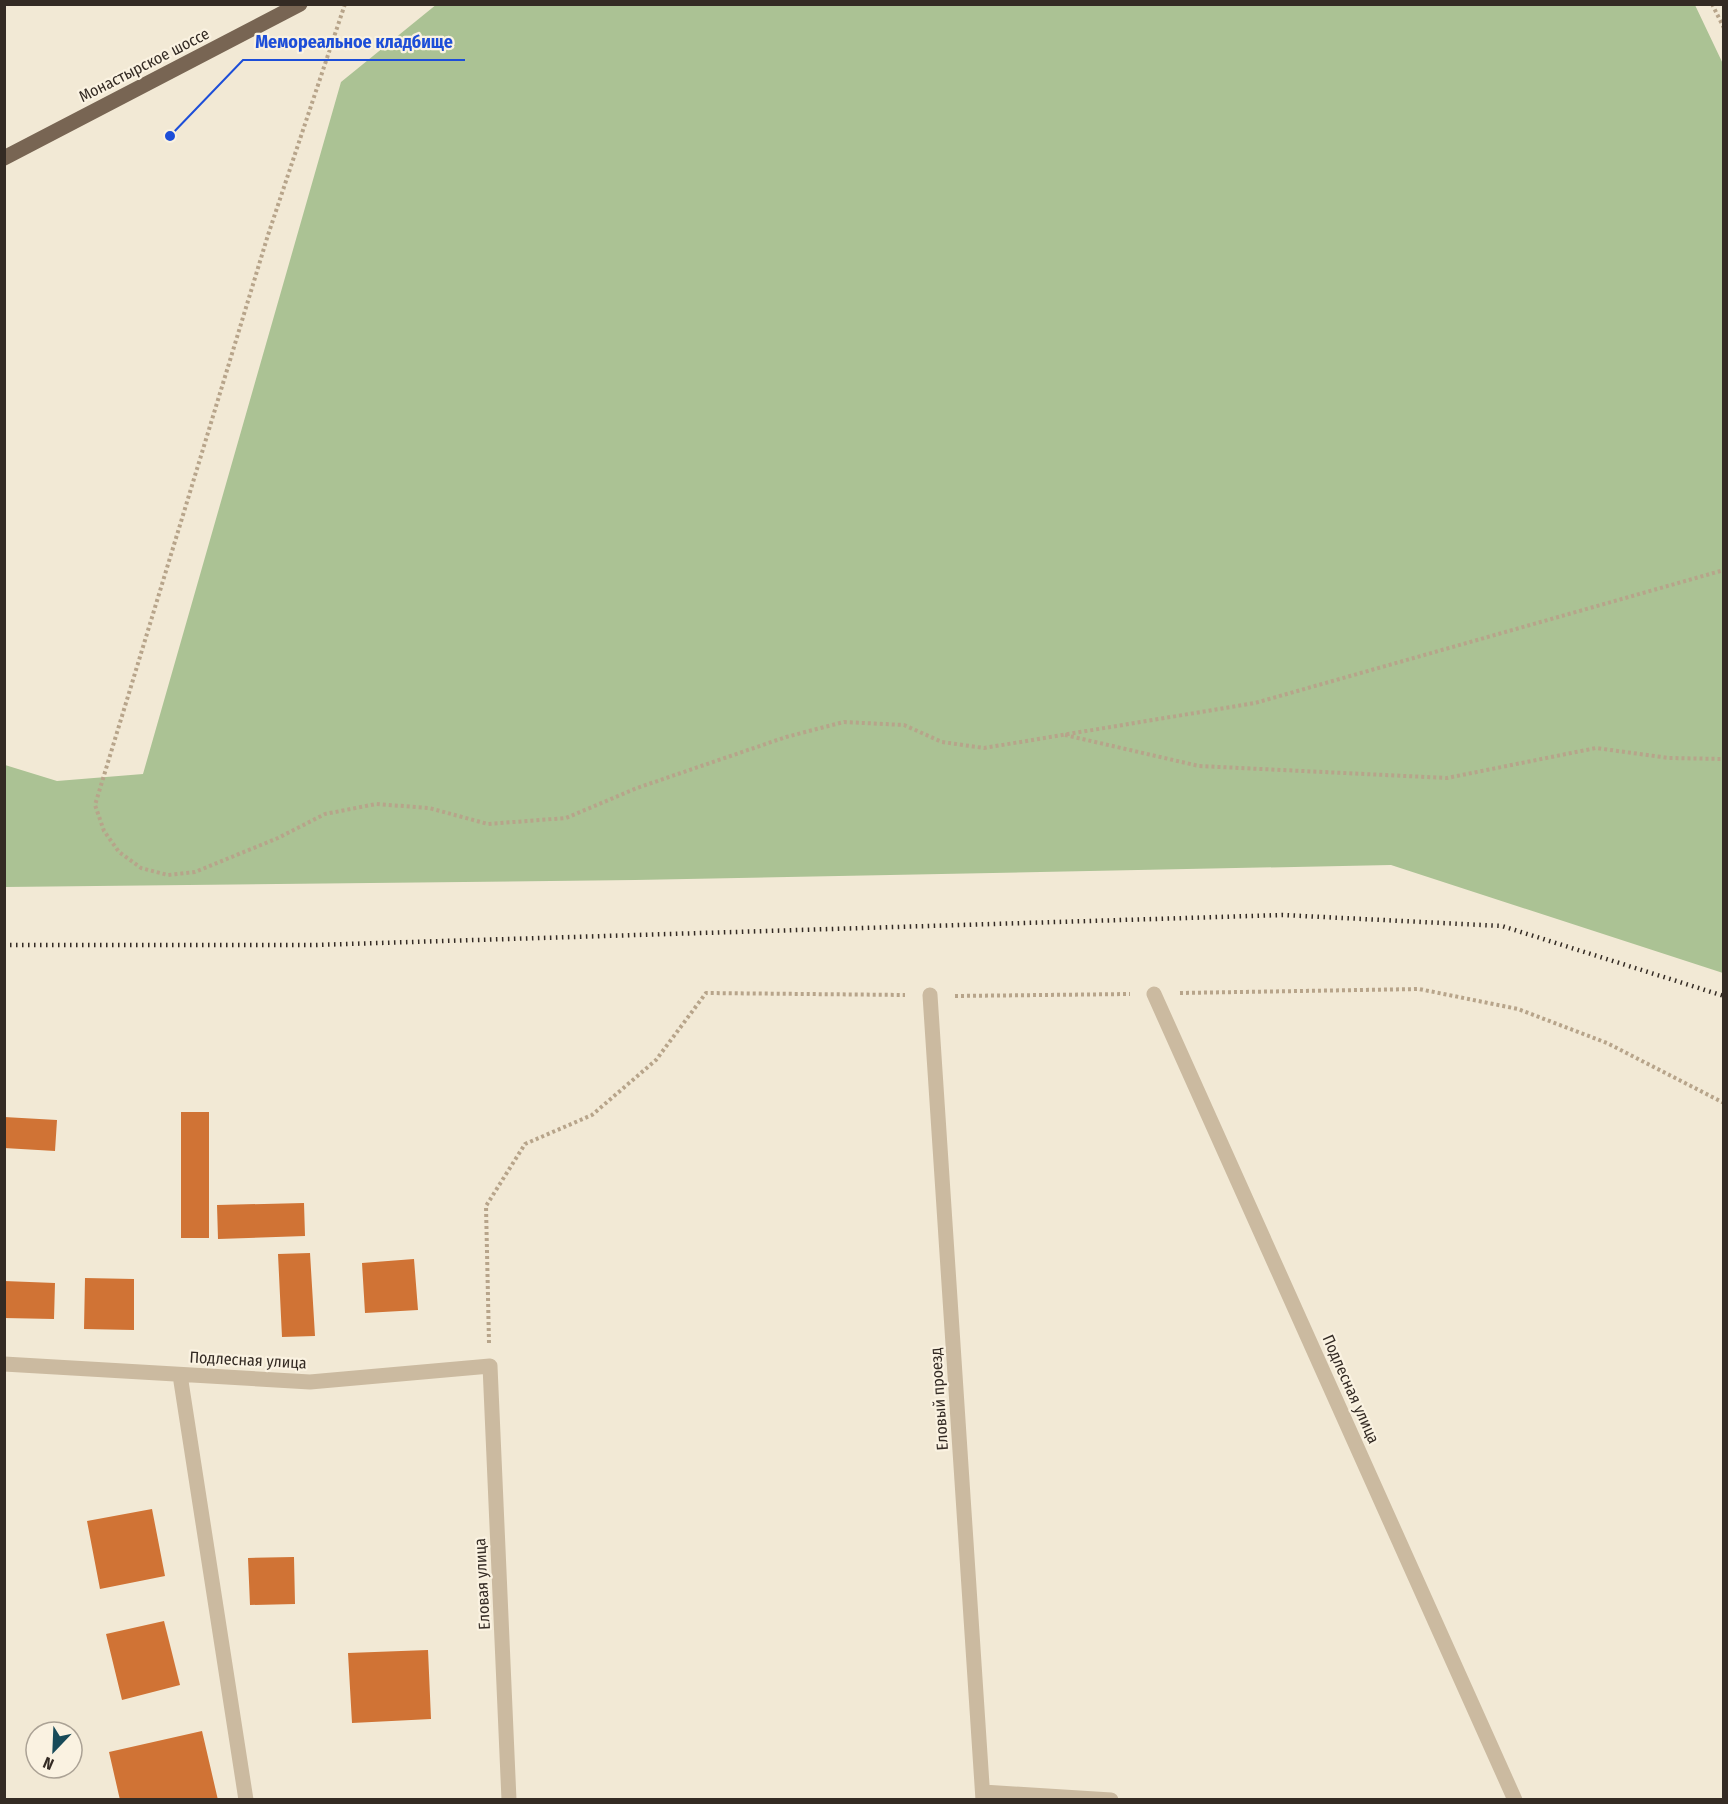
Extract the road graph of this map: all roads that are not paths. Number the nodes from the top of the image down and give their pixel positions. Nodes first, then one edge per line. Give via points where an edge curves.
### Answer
1 (291, 7) edge
2 (4, 158) edge
3 (1154, 994) road end
4 (930, 996) road end
5 (4, 1365) edge
6 (490, 1366) joint
7 (180, 1374) junction
8 (983, 1796) edge
9 (246, 1800) edge
10 (509, 1800) edge
11 (1111, 1800) edge
12 (1515, 1800) edge

1 - 2 main road, Монастырское шоссе
3 - 12 street, Подлесная улица
4 - 8 street, Еловый проезд
5 - 7 street, Подлесная улица
6 - 7 street, Подлесная улица via 310,1382
6 - 10 street, Еловая улица
7 - 9 street
8 - 11 street

